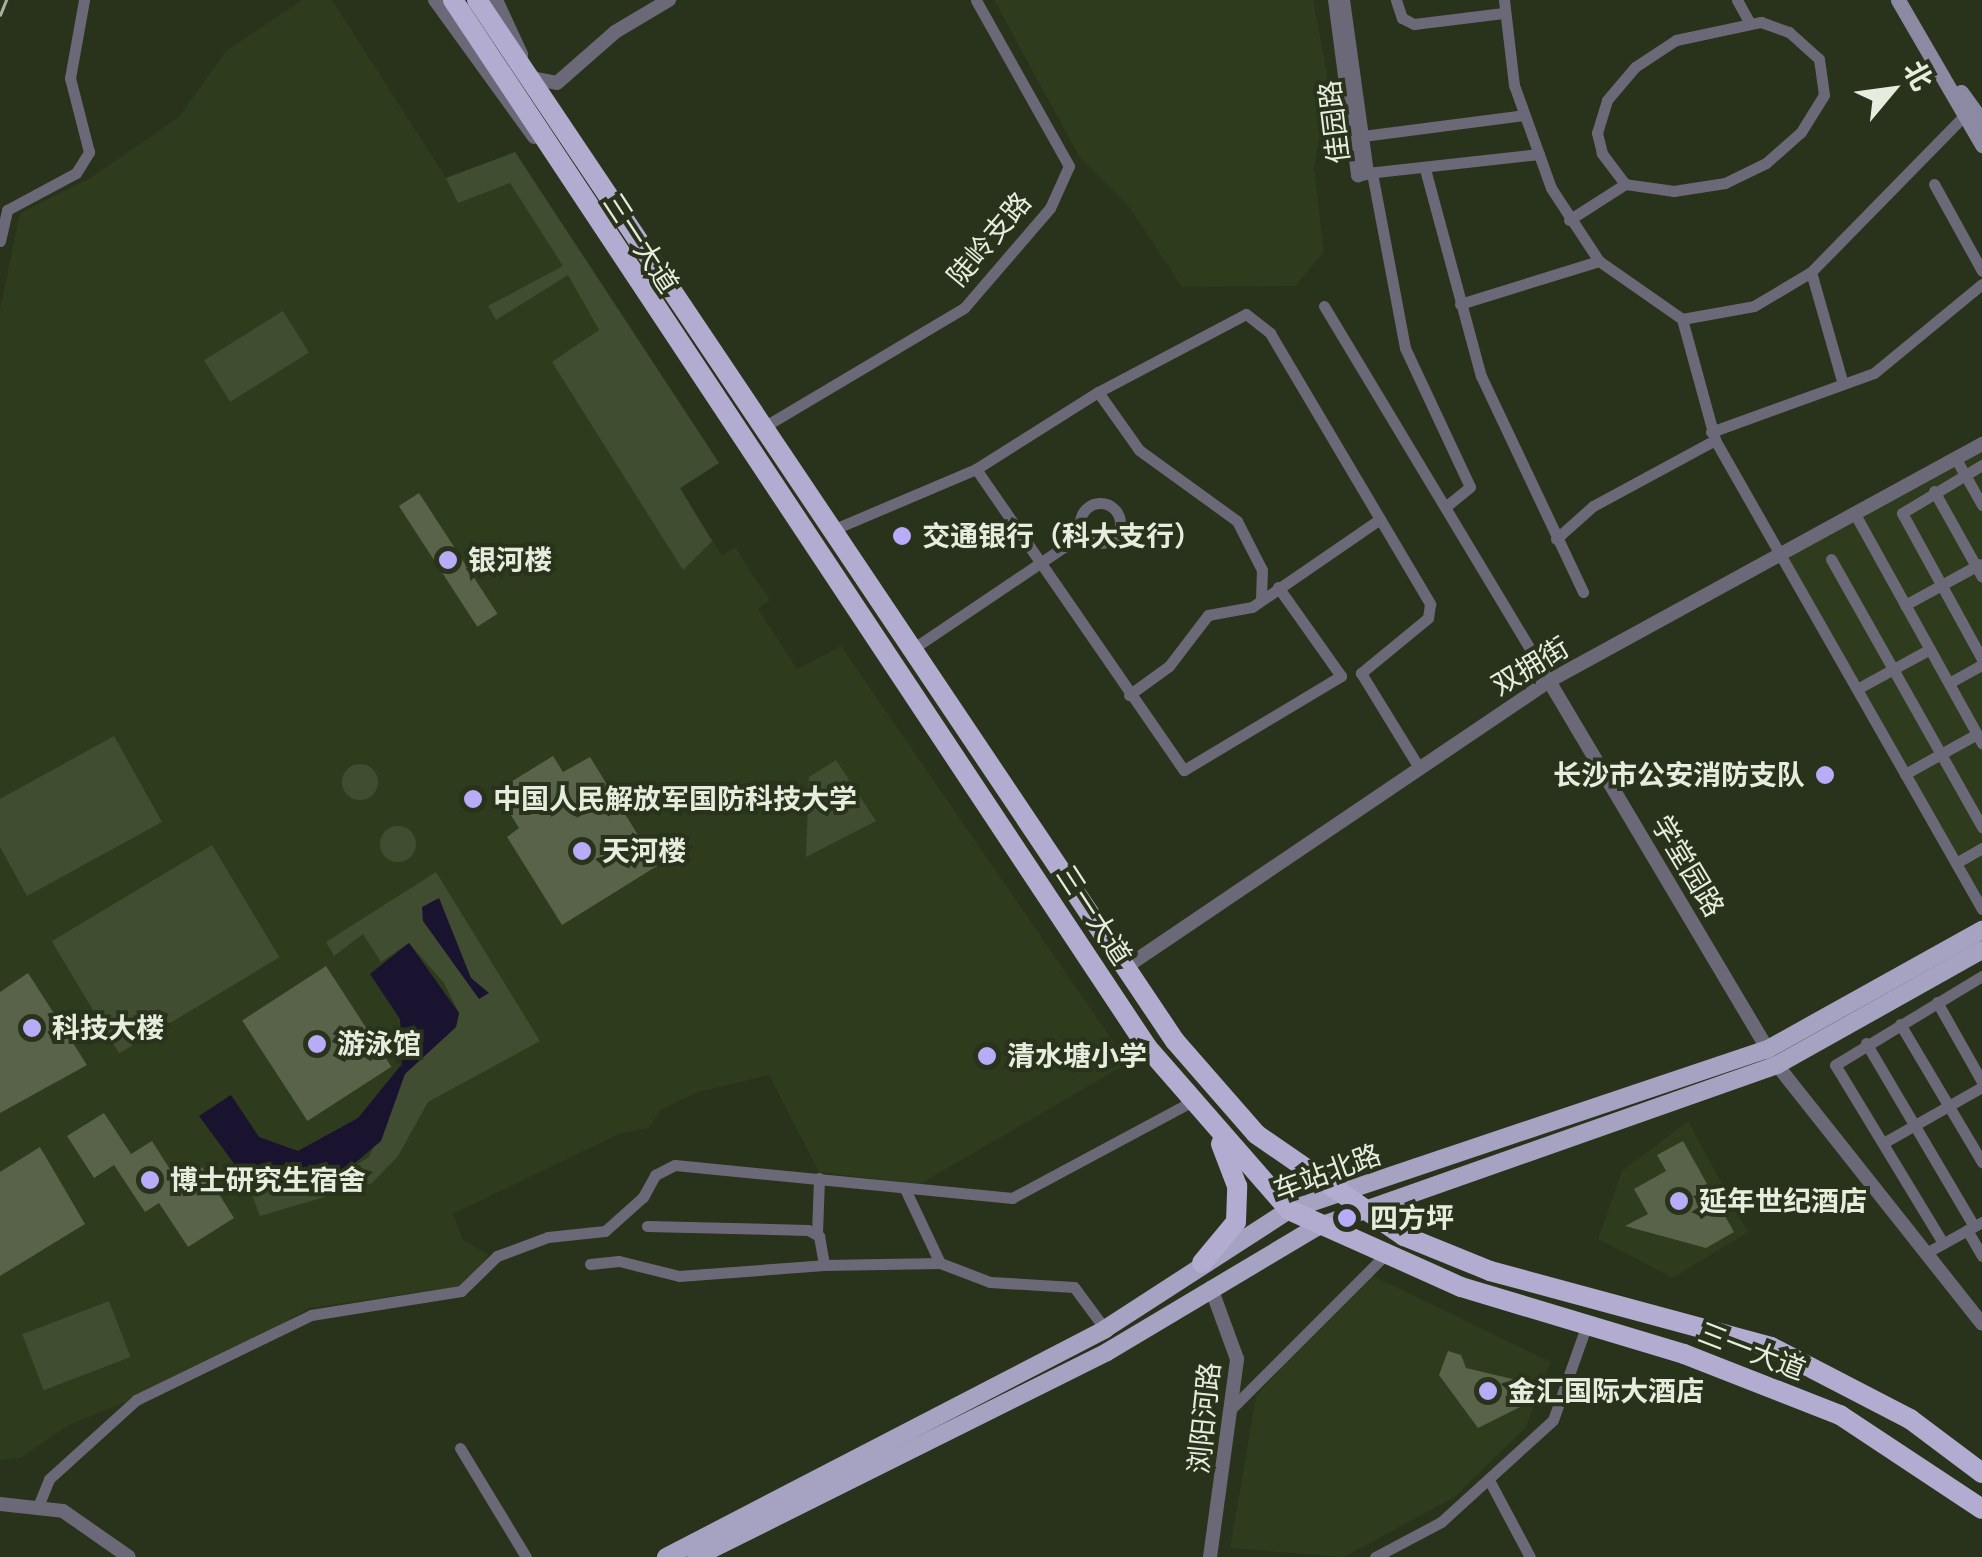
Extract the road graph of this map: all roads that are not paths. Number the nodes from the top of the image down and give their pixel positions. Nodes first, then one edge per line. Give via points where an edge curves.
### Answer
1 (84, 0) edge
2 (435, 0) edge
3 (453, 0) edge
4 (477, 0) edge
5 (669, 0) edge
6 (679, 0) edge
7 (976, 0) edge
8 (1335, 0) edge
9 (1343, 0) edge
10 (1396, 0) edge
11 (1737, 0) edge
12 (1907, 2) edge
13 (1504, 7) edge
14 (486, 16) edge
15 (1749, 22) junction
16 (532, 78) junction
17 (1524, 115) junction
18 (1964, 115) junction
19 (562, 119) junction
20 (1982, 121) edge
21 (1358, 136) junction
22 (1982, 146) edge
23 (1539, 154) junction
24 (1425, 169) junction
25 (1369, 173) junction
26 (566, 179) junction
27 (1626, 184) junction
28 (1934, 184) dead end
29 (1570, 220) junction
30 (0, 241) edge
31 (1600, 262) junction
32 (1982, 270) edge
33 (1811, 272) junction
34 (1982, 284) edge
35 (1460, 304) junction
36 (1324, 306) dead end
37 (1682, 320) junction
38 (1843, 384) junction
39 (1098, 392) junction
40 (767, 426) junction
41 (1713, 436) junction
42 (1982, 444) edge
43 (1956, 459) junction
44 (1982, 465) edge
45 (976, 469) junction
46 (1965, 474) junction
47 (1934, 491) junction
48 (1982, 505) edge
49 (1445, 508) junction
50 (1856, 516) junction
51 (1380, 518) junction
52 (836, 528) junction
53 (1083, 534) dead end
54 (1556, 539) junction
55 (1782, 558) junction
56 (1831, 559) dead end
57 (1040, 563) junction
58 (1980, 568) edge
59 (1942, 585) junction
60 (1278, 587) junction
61 (1584, 592) dead end
62 (1261, 600) junction
63 (1905, 606) junction
64 (914, 648) junction
65 (1930, 649) junction
66 (1982, 662) edge
67 (1893, 669) junction
68 (1341, 676) junction
69 (1361, 678) junction
70 (1549, 681) junction
71 (1948, 683) junction
72 (1857, 690) junction
73 (1130, 695) junction
74 (1979, 739) edge
75 (1940, 754) junction
76 (1418, 766) junction
77 (1905, 774) junction
78 (1982, 827) edge
79 (1982, 848) edge
80 (1956, 862) junction
81 (1982, 909) edge
82 (1982, 930) edge
83 (1982, 950) edge
84 (1126, 967) junction
85 (1982, 976) edge
86 (1937, 1002) junction
87 (1900, 1024) junction
88 (1866, 1043) junction
89 (1772, 1057) junction
90 (1982, 1084) edge
91 (1189, 1102) junction
92 (1949, 1106) junction
93 (1915, 1125) junction
94 (1216, 1134) junction
95 (1885, 1142) dead end
96 (1982, 1162) edge
97 (819, 1178) junction
98 (904, 1189) junction
99 (1334, 1194) junction
100 (1289, 1210) junction
101 (1358, 1210) junction
102 (647, 1226) dead end
103 (1975, 1226) edge
104 (1317, 1227) junction
105 (816, 1233) junction
106 (1943, 1243) junction
107 (1926, 1253) junction
108 (1982, 1256) edge
109 (1382, 1258) junction
110 (940, 1262) junction
111 (1202, 1263) junction
112 (590, 1264) dead end
113 (824, 1264) junction
114 (1211, 1288) junction
115 (1587, 1324) junction
116 (1982, 1324) edge
117 (1105, 1329) junction
118 (1234, 1406) junction
119 (460, 1448) dead end
120 (1982, 1473) edge
121 (1489, 1480) junction
122 (0, 1504) edge
123 (39, 1504) junction
124 (1982, 1510) edge
125 (0, 1512) edge
126 (120, 1557) edge
127 (129, 1557) edge
128 (526, 1557) edge
129 (666, 1557) edge
130 (696, 1557) edge
131 (1210, 1557) edge
132 (1374, 1557) edge
133 (1530, 1557) edge

1 - 30 street via 70,78 89,152 76,173 7,210
2 - 26 street
3 - 14 highway, 三一大道
4 - 14 highway, 三一大道
5 - 16 street via 616,32 557,83
6 - 19 street via 619,36 560,87
7 - 40 street, 陡岭支路 via 1069,166 1050,208 964,308
8 - 21 street, 佳园路
9 - 21 street, 佳园路
10 - 13 street via 1402,18 1414,24
11 - 15 street
12 - 18 main road
12 - 20 main road
13 - 17 street
14 - 16 highway, 三一大道
14 - 26 highway, 三一大道
15 - 27 street via 1676,40 1635,67 1606,100 1598,133 1602,154
15 - 27 street via 1789,32 1819,59 1825,78 1816,113 1766,163 1725,184 1674,192
16 - 19 highway, 三一大道
17 - 21 street
17 - 23 street
18 - 22 main road
18 - 33 street
19 - 40 highway, 三一大道
21 - 25 street, 佳园路 via 1358,175
23 - 24 street
23 - 29 street
24 - 25 street
24 - 35 street
25 - 49 street via 1406,348 1470,487
26 - 91 highway, 三一大道
27 - 29 street
28 - 32 street
29 - 31 street
31 - 35 street
31 - 37 street
33 - 37 street via 1754,306
33 - 38 street
34 - 38 street via 1888,365
35 - 54 street via 1481,376
36 - 49 street, 学堂园路
37 - 41 street
38 - 41 street
39 - 45 street
39 - 51 street via 1246,314 1270,334
39 - 62 street via 1132,444 1237,521 1262,570
40 - 52 highway, 三一大道
41 - 54 street via 1593,506
41 - 55 street
42 - 43 street, 双拥街
43 - 46 street
43 - 50 street, 双拥街
44 - 46 street
45 - 52 street
45 - 57 street
46 - 47 street
46 - 48 street
47 - 58 street
47 - 59 street via 1902,513
49 - 70 street, 学堂园路
50 - 55 street, 双拥街
50 - 63 street
51 - 60 street
51 - 69 street via 1432,611
52 - 64 highway, 三一大道
53 - 57 street
54 - 61 street
55 - 70 street, 双拥街
55 - 72 street
56 - 67 street
57 - 64 street
57 - 73 street
58 - 59 street
59 - 63 street
59 - 66 street
60 - 62 street
60 - 68 street
62 - 73 street via 1208,614 1169,666
63 - 65 street
64 - 84 highway, 三一大道
65 - 67 street
65 - 71 street
66 - 71 street
67 - 72 street
67 - 75 street
68 - 69 street
68 - 73 street via 1184,770
69 - 76 street
70 - 76 street, 双拥街
70 - 89 street, 学堂园路
71 - 74 street
72 - 77 street
74 - 75 street
75 - 77 street
75 - 78 street
76 - 84 street, 双拥街
77 - 80 street
79 - 80 street
80 - 81 street
82 - 89 main road, 车站北路
83 - 89 main road, 车站北路
84 - 99 highway, 三一大道 via 1218,1095
85 - 86 street
86 - 87 street
86 - 90 street
87 - 88 street
87 - 92 street
88 - 93 street
88 - 106 street via 1838,1059 1836,1070
89 - 99 main road, 车站北路
89 - 101 main road, 车站北路
89 - 107 street, 学堂园路
90 - 92 street
91 - 94 highway, 三一大道
91 - 98 street via 1012,1198
92 - 93 street
92 - 96 street
93 - 95 street
93 - 103 street
94 - 100 highway, 三一大道
94 - 111 highway via 1239,1200 1228,1239
97 - 98 street
97 - 105 street
97 - 123 street via 676,1165 655,1175 644,1197 604,1231 548,1237 497,1256 461,1292 311,1316 131,1403 94,1445 49,1479
98 - 110 street
99 - 100 main road, 车站北路
99 - 101 highway, 三一大道
100 - 104 highway, 三一大道
100 - 111 main road, 车站北路
101 - 104 main road, 车站北路
101 - 120 highway, 三一大道 via 1490,1271 1770,1346 1910,1419
102 - 105 street
103 - 106 street
103 - 108 street
104 - 109 highway, 三一大道
104 - 114 main road, 车站北路
105 - 113 street
106 - 107 street
107 - 116 street, 学堂园路
109 - 115 highway, 三一大道
109 - 118 street
110 - 113 street
110 - 117 street via 990,1282 1074,1287
111 - 117 main road, 车站北路
112 - 113 street via 619,1261 672,1276
114 - 118 street, 浏阳河路 via 1234,1338
114 - 130 main road, 车站北路 via 1107,1352
115 - 121 street via 1561,1408
115 - 124 highway, 三一大道 via 1840,1415
117 - 129 main road, 车站北路
118 - 131 street, 浏阳河路
119 - 128 street
121 - 132 street via 1441,1522
121 - 133 street
122 - 123 street
123 - 127 street via 63,1510
125 - 126 street via 56,1515

